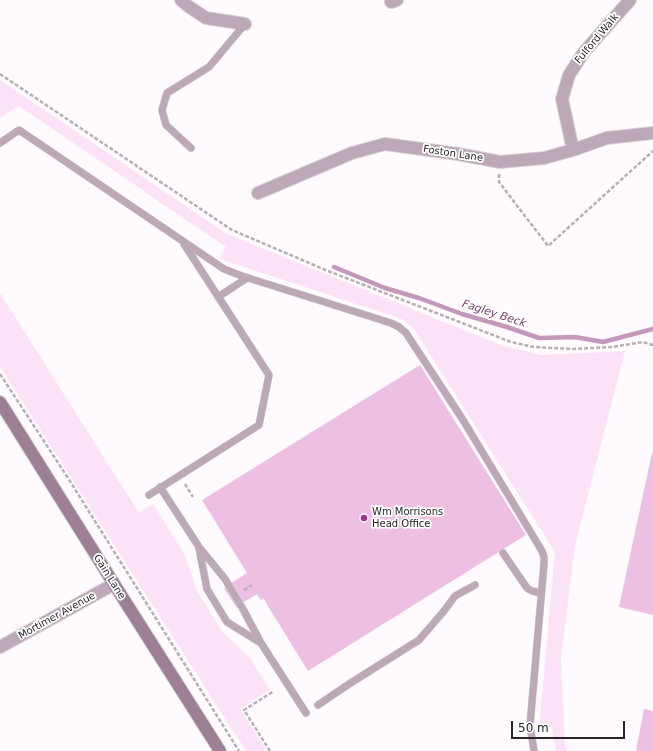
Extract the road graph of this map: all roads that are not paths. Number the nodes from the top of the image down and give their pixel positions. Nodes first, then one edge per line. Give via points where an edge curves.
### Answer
1 (181, 0) edge
2 (630, 0) edge
3 (245, 24) joint
4 (653, 133) edge
5 (0, 143) edge
6 (191, 148) dead end
7 (573, 150) junction
8 (258, 193) dead end
9 (182, 241) junction
10 (247, 278) junction
11 (218, 297) junction
12 (0, 402) edge
13 (160, 487) junction
14 (149, 495) dead end
15 (199, 547) junction
16 (503, 553) dead end
17 (114, 584) junction
18 (475, 585) dead end
19 (541, 593) junction
20 (261, 643) junction
21 (0, 648) edge
22 (318, 705) dead end
23 (306, 713) dead end
24 (220, 751) edge
25 (534, 751) edge

1 - 3 street via 206,18
2 - 7 street, Fulford Walk via 584,52 569,75 562,99
3 - 6 lane via 209,67 167,93 162,110 166,125
4 - 7 street, Foston Lane via 607,138
5 - 9 lane via 19,130
7 - 8 street, Foston Lane via 544,158 500,162 385,144 352,153
9 - 10 lane via 224,269
9 - 11 lane
10 - 11 lane
10 - 19 lane via 391,323 406,334 463,420 539,545 544,557
11 - 13 lane via 269,374 259,425
12 - 17 street, Gain Lane
13 - 14 lane
13 - 15 lane
15 - 20 lane via 224,579
15 - 20 lane via 207,589 227,622
16 - 19 lane via 527,588 532,592
17 - 21 street, Mortimer Avenue
17 - 24 street, Gain Lane
18 - 22 lane via 455,596 419,640
19 - 25 lane via 530,725
20 - 23 lane

